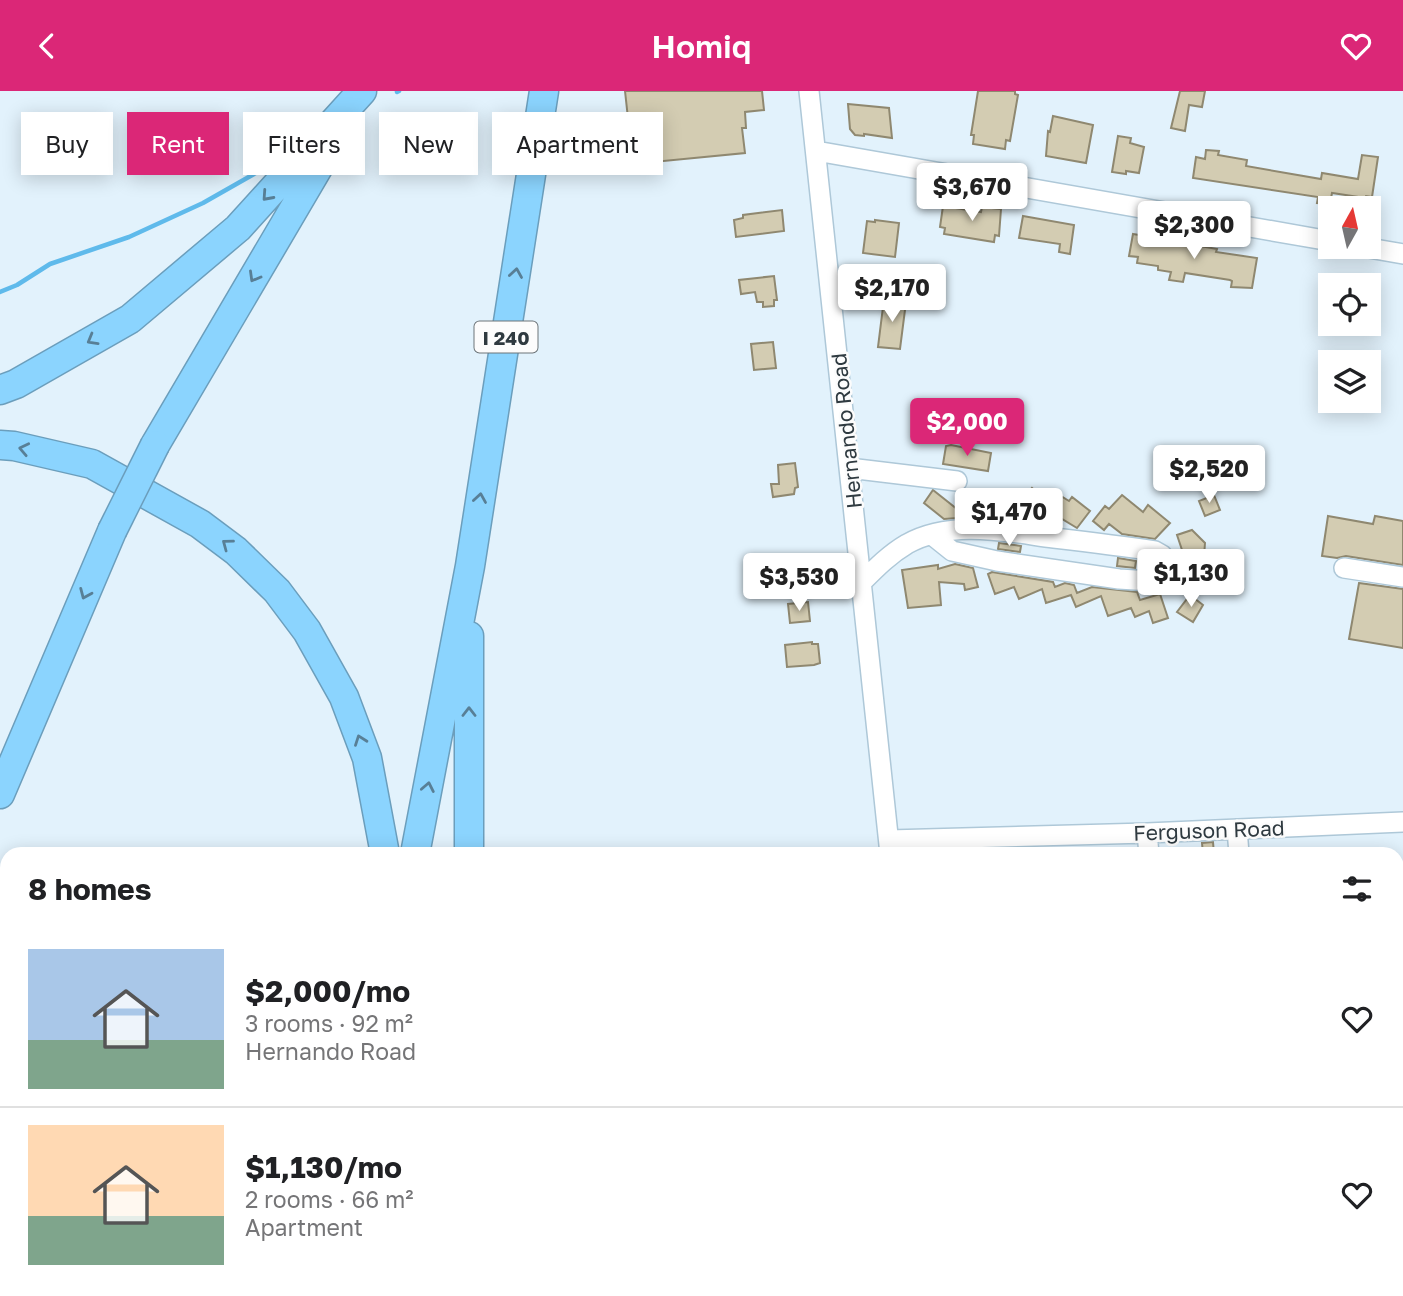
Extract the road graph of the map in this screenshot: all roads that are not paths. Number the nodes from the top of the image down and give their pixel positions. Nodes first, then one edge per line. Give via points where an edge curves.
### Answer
1 (362, 91) edge
2 (809, 91) edge
3 (544, 97) edge
4 (816, 151) junction
5 (1318, 239) edge
6 (1381, 250) edge
7 (1403, 254) edge
8 (0, 390) edge
9 (0, 445) edge
10 (849, 468) junction
11 (957, 481) dead end
12 (932, 535) junction
13 (470, 566) junction
14 (1344, 568) dead end
15 (1403, 577) edge
16 (863, 582) junction
17 (0, 794) edge
18 (1403, 822) edge
19 (1237, 829) junction
20 (1147, 833) junction
21 (384, 847) edge
22 (416, 847) edge
23 (469, 847) edge
24 (889, 847) edge
25 (1148, 847) edge
26 (1238, 847) edge

1 -> 8 highway via 239,228 130,319
1 -> 17 highway, bridge via 155,445 112,531
2 - 4 street, Hernando Road
13 -> 3 highway, I 240
4 - 5 street
4 - 10 street, Hernando Road
6 - 7 street
21 -> 9 highway via 367,758 344,697 307,631 277,591 201,524 92,464
10 - 11 street
10 - 16 street, Hernando Road
12 - 12 street via 952,551 1028,566 1150,581 1158,580 1166,570 1167,561 1155,551 1008,531 966,529
12 - 16 street via 909,542 884,559
22 -> 13 highway
23 -> 13 highway
14 - 15 street
16 - 24 street, Hernando Road
18 - 19 street, Ferguson Road
19 - 20 street, Ferguson Road
19 - 26 street
20 - 24 street, Ferguson Road
20 - 25 street

